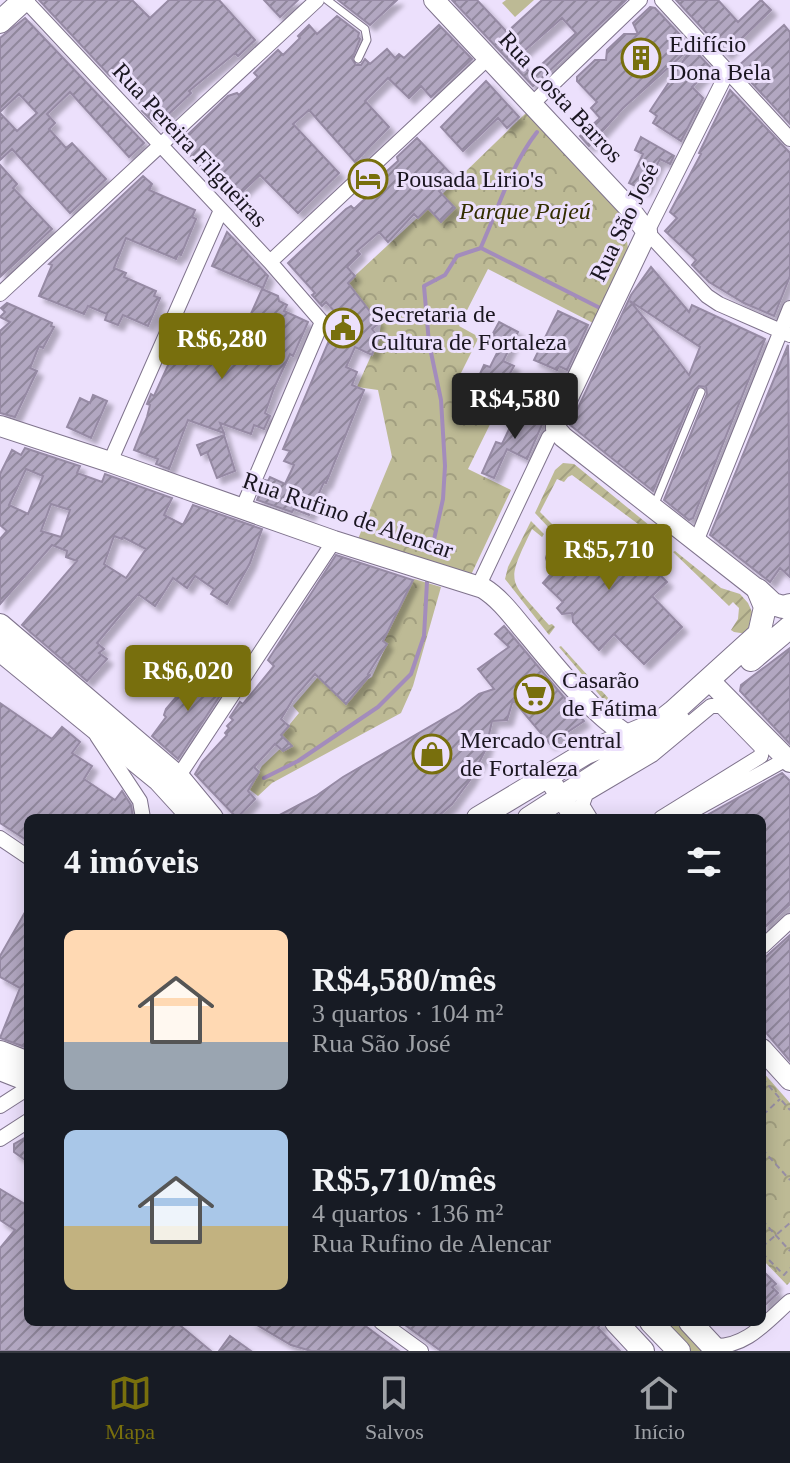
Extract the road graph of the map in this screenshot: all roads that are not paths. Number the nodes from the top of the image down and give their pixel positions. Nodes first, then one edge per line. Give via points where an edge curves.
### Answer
1 (24, 0) edge
2 (317, 0) edge
3 (327, 0) edge
4 (434, 0) edge
5 (640, 0) edge
6 (662, 0) edge
7 (0, 22) edge
8 (488, 58) junction
9 (358, 59) dead end
10 (727, 73) junction
11 (532, 104) junction
12 (790, 139) edge
13 (161, 147) junction
14 (221, 210) junction
15 (647, 232) junction
16 (270, 262) junction
17 (0, 294) edge
18 (790, 308) edge
19 (786, 333) edge
20 (701, 392) dead end
21 (0, 426) edge
22 (556, 437) junction
23 (110, 462) junction
24 (243, 507) junction
25 (653, 508) junction
26 (334, 541) junction
27 (696, 542) junction
28 (478, 587) junction
29 (758, 590) junction
30 (790, 605) edge
31 (0, 625) edge
32 (790, 627) edge
33 (0, 650) edge
34 (713, 685) junction
35 (88, 722) junction
36 (628, 736) junction
37 (789, 759) edge
38 (547, 776) junction
39 (178, 777) junction
40 (561, 797) junction
41 (191, 808) edge
42 (142, 814) edge
43 (485, 814) edge
44 (535, 814) edge
45 (572, 814) edge
46 (588, 814) edge
47 (667, 814) edge
48 (686, 814) edge
49 (0, 838) edge
50 (24, 854) edge
51 (790, 921) edge
52 (766, 943) edge
53 (0, 1052) edge
54 (766, 1056) edge
55 (24, 1061) edge
56 (0, 1069) edge
57 (24, 1078) edge
58 (24, 1091) edge
59 (785, 1092) edge
60 (0, 1106) edge
61 (24, 1124) edge
62 (0, 1139) edge
63 (789, 1303) edge
64 (766, 1322) edge
65 (387, 1326) edge
66 (620, 1326) edge
67 (655, 1326) edge
68 (689, 1326) edge
69 (761, 1326) edge
70 (707, 1339) edge
71 (421, 1351) edge
72 (643, 1351) edge
73 (679, 1351) edge

1 - 7 main road
1 - 13 street, Rua Pereira Filgueiras
2 - 13 street
3 - 9 lane via 365,29 367,40
4 - 8 street, Rua Costa Barros
5 - 11 street
6 - 10 street
8 - 11 street, Rua Costa Barros
8 - 16 street
10 - 12 street
10 - 15 street, Rua São José
11 - 15 street, Rua Costa Barros
13 - 14 street, Rua Pereira Filgueiras
13 - 17 street
14 - 16 street, Rua Pereira Filgueiras
14 - 23 street
15 - 19 street via 707,296
15 - 22 street, Rua São José via 556,423
16 - 24 street, Rua Pereira Filgueiras via 322,322
18 - 19 street
19 - 27 street
20 - 25 lane
21 - 23 street, Rua Rufino de Alencar
22 - 25 street
22 - 28 street, Rua São José
23 - 24 street, Rua Rufino de Alencar
24 - 26 street, Rua Rufino de Alencar
25 - 27 street
26 - 28 street, Rua Rufino de Alencar
26 - 39 street
27 - 29 street
28 - 36 street, Rua Rufino de Alencar via 497,599 562,675
29 - 30 main road via 773,604
29 - 34 main road via 765,607 759,634
31 - 39 main road
32 - 34 main road
33 - 35 main road
34 - 36 main road via 660,722
34 - 37 street
34 - 40 main road via 657,740
35 - 41 main road
35 - 42 street via 140,801
36 - 38 main road
37 - 48 street
38 - 40 street
38 - 43 main road
39 - 41 main road
40 - 44 main road
40 - 45 street
46 - 47 street via 582,805 586,794 652,755 711,706 721,706 762,748 761,756
49 - 50 street
51 - 52 street
53 - 55 main road
54 - 59 street
56 - 57 main road
58 - 60 street
61 - 62 street
63 - 64 street
65 - 71 street
66 - 72 main road
67 - 73 main road
68 - 70 main road
69 - 70 street via 729,1347

